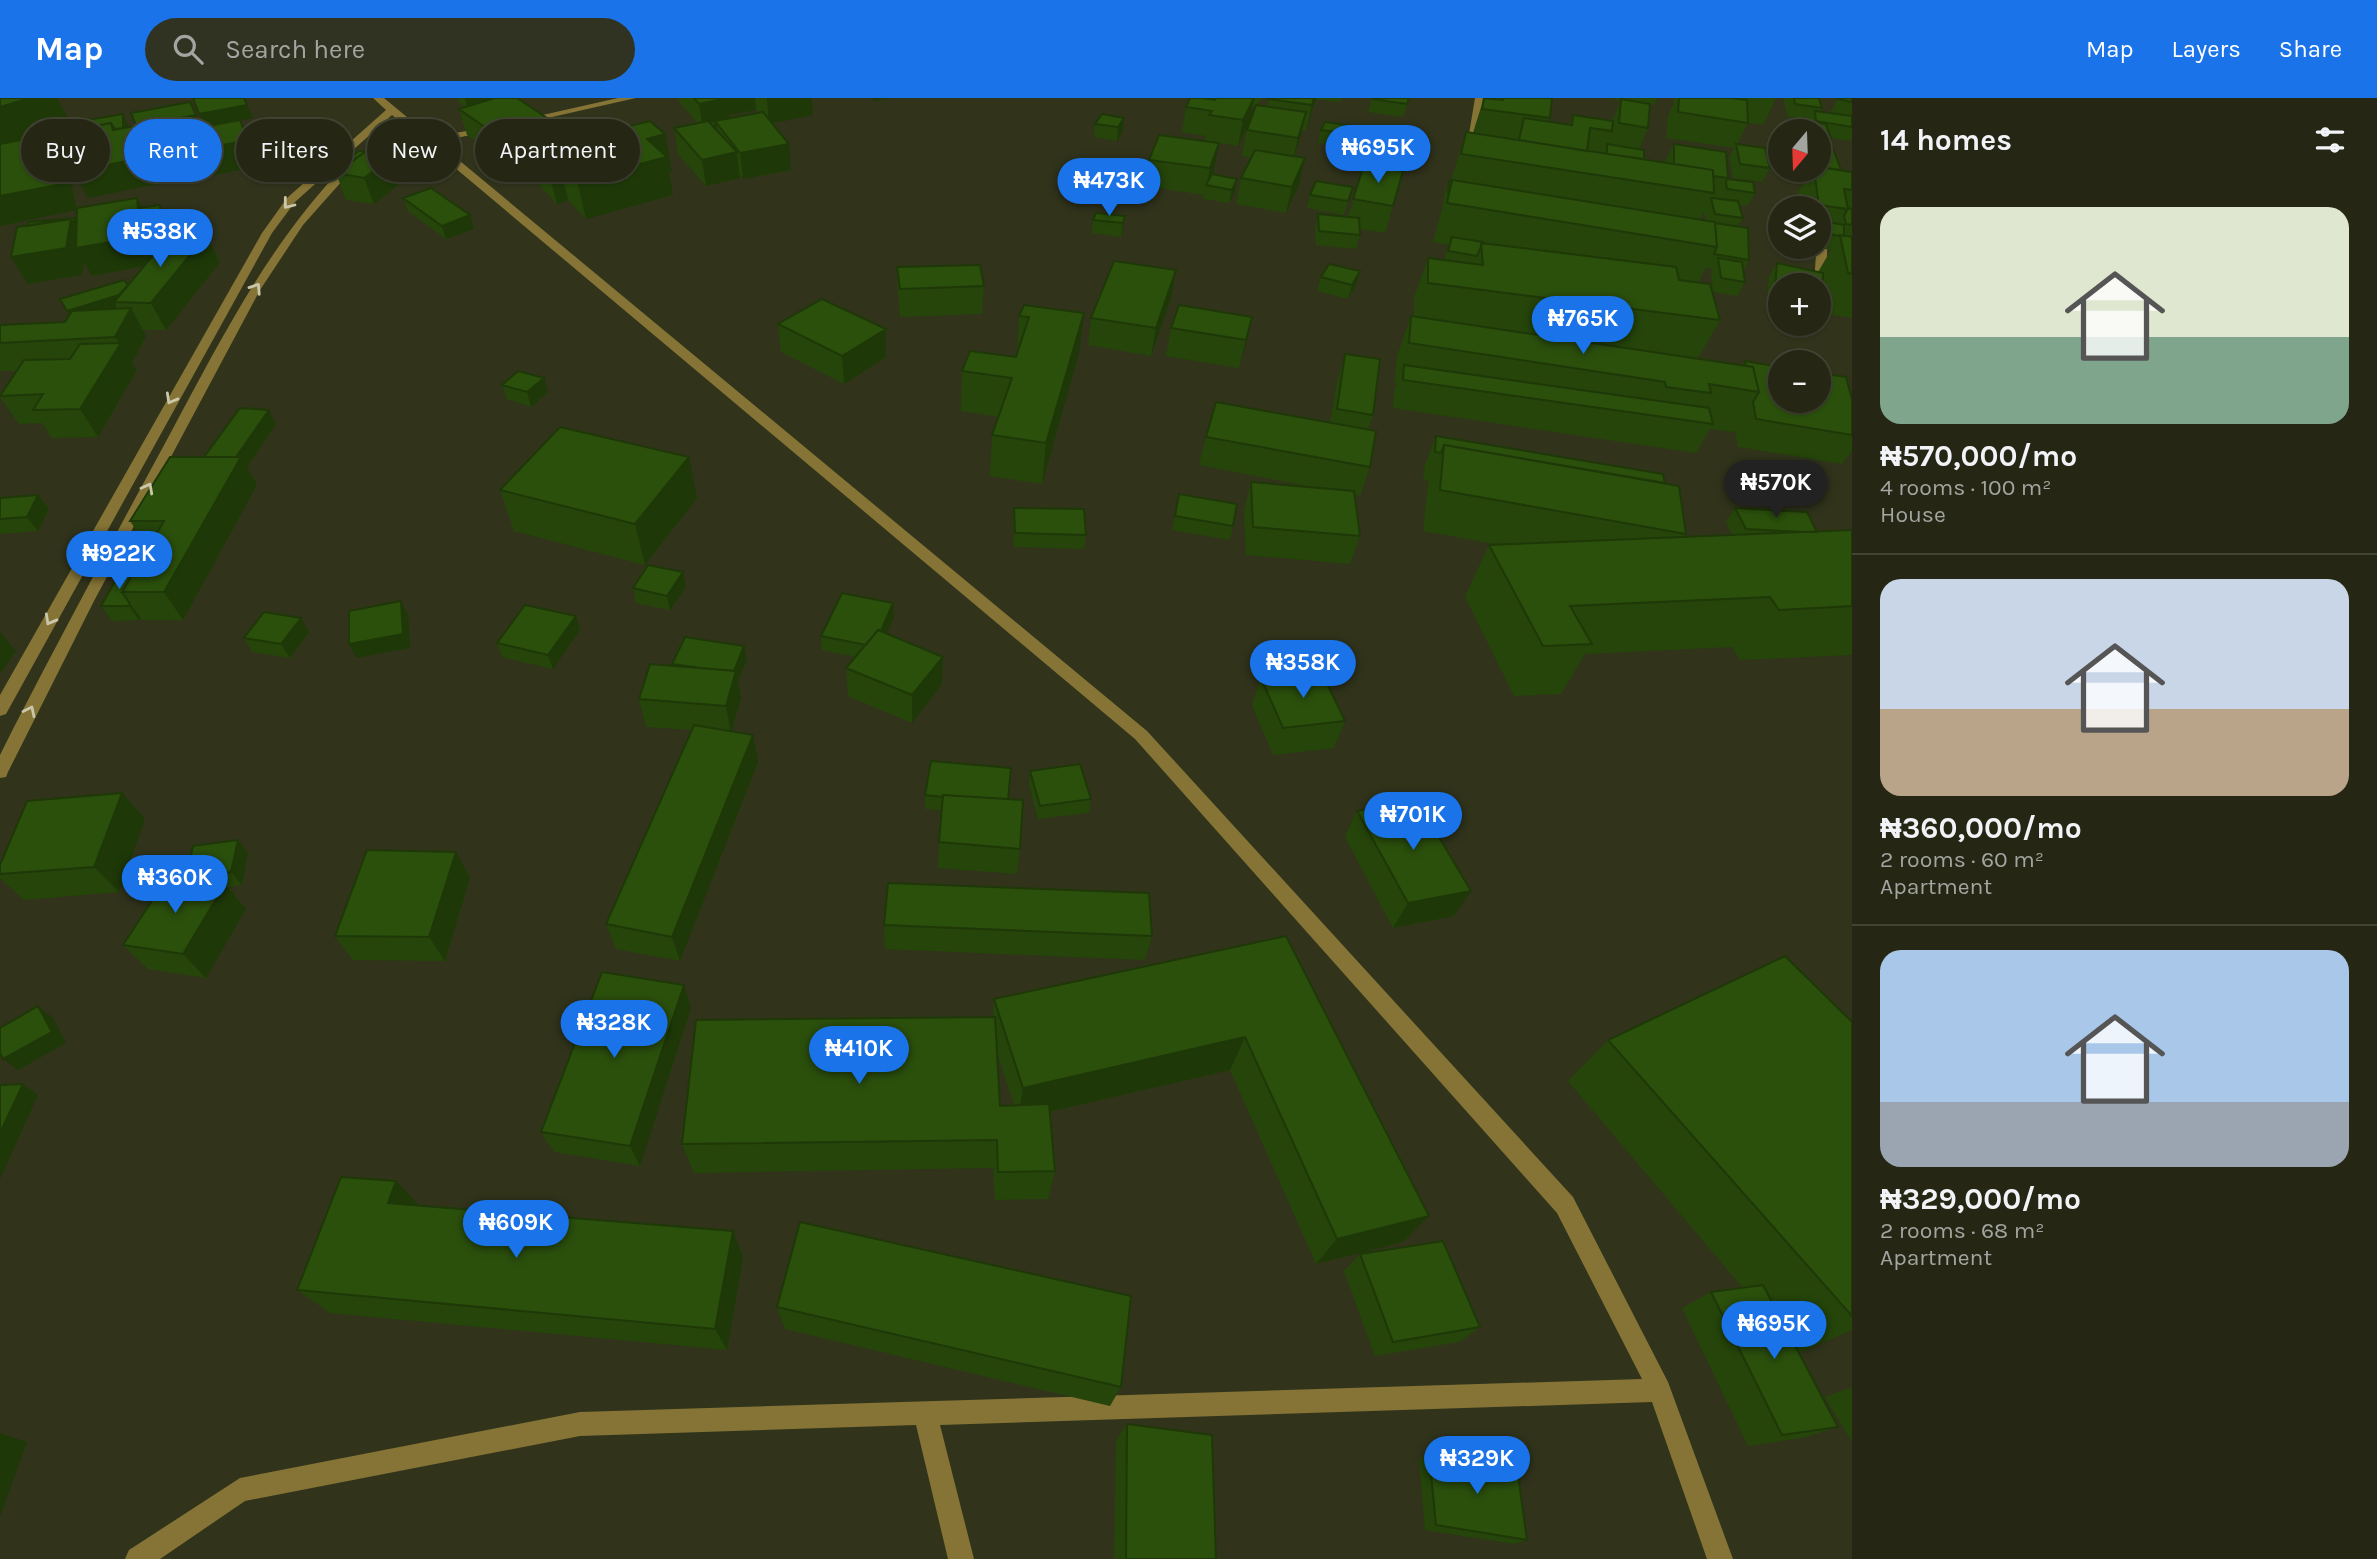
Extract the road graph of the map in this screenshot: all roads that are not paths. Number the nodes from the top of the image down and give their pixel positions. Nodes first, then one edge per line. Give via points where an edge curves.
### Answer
1 (379, 98) edge
2 (631, 98) edge
3 (1480, 98) edge
4 (393, 109) junction
5 (398, 119) edge
6 (532, 119) edge
7 (361, 157) edge
8 (1469, 162) edge
9 (461, 168) edge
10 (0, 710) edge
11 (0, 772) edge
12 (1660, 1390) junction
13 (925, 1414) junction
14 (138, 1559) edge
15 (961, 1559) edge
16 (1720, 1559) edge

1 - 4 street
2 - 6 street
3 - 8 street
4 - 5 street
4 -> 10 street via 291,200 267,233
11 -> 7 street via 250,297 314,201
9 - 12 street via 1141,735 1565,1205
12 - 13 street
12 - 16 street
13 - 14 street via 580,1424 240,1490
13 - 15 street

